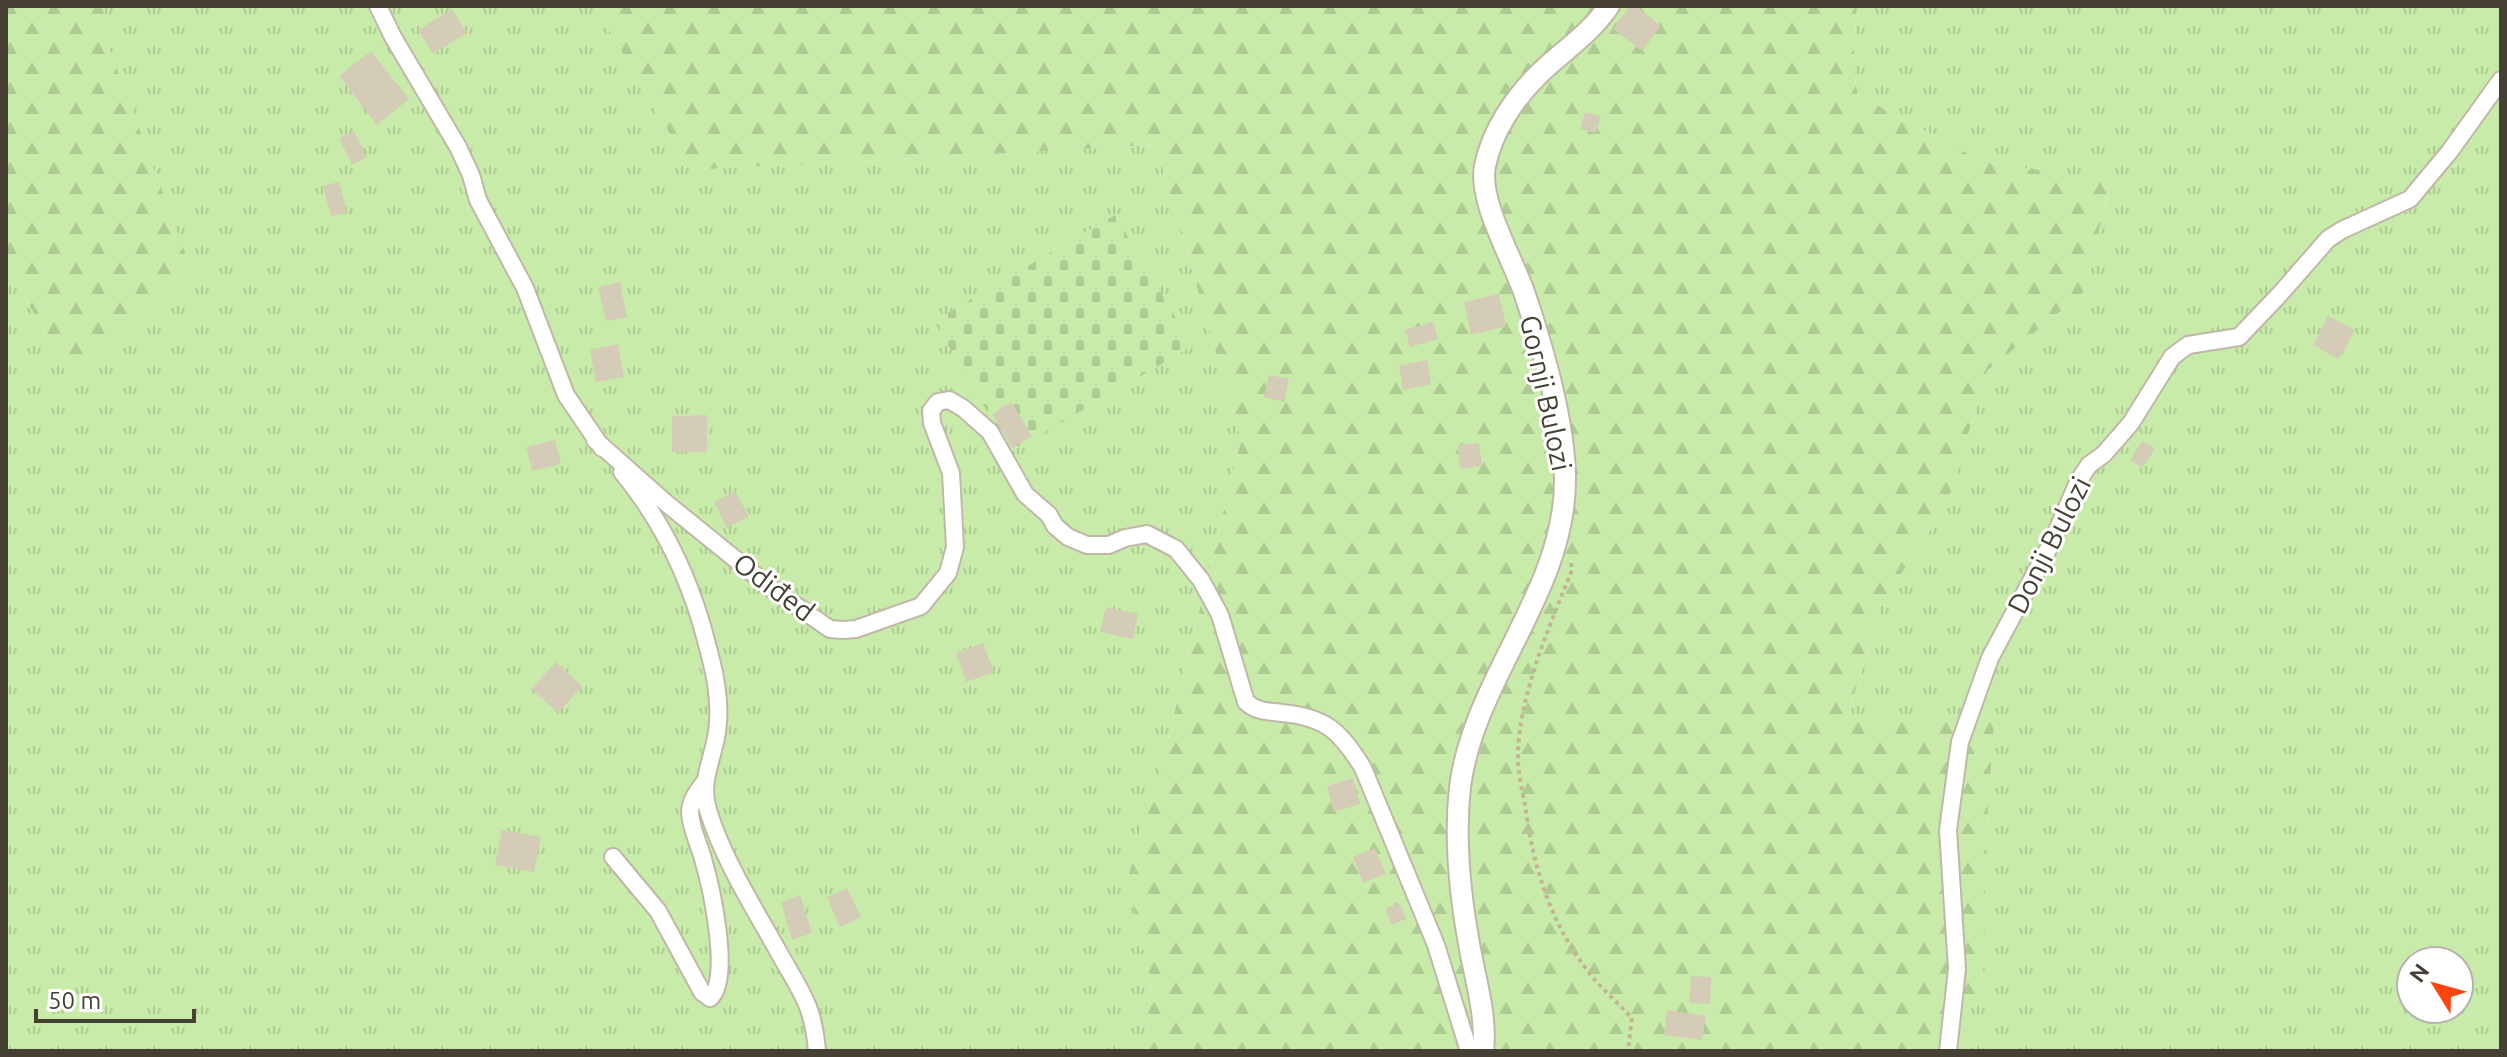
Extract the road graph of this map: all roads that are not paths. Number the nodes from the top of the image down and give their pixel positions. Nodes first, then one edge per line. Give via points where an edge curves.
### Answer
1 (378, 6) edge
2 (1609, 6) edge
3 (2501, 80) edge
4 (595, 440) junction
5 (703, 784) junction
6 (613, 857) dead end
7 (817, 1051) edge
8 (1469, 1051) edge
9 (1483, 1051) edge
10 (1948, 1051) edge

1 - 4 street, Odiđed via 458,147 478,200 525,288 566,395
2 - 9 street, Gornji Bulozi via 1584,37 1512,104 1484,168 1487,197 1548,375 1565,477 1560,530 1547,569 1495,676 1461,784 1457,836
3 - 10 street, Donji Bulozi via 2410,199 2328,239 2239,337 2188,345 2172,357 2131,423 2079,480 1990,658 1960,742 1948,830 1957,969
4 - 5 street, Odiđed via 653,516 682,565 696,602 716,681 718,723
4 - 8 street, Odiđed via 776,592 830,629 856,629 921,606 948,573 955,547 954,512 951,473 932,423 931,411 938,402 949,400 963,408 990,432 1025,494 1068,537 1087,545 1109,545 1147,534 1176,549 1220,615 1246,702 1255,710 1312,717 1335,729 1348,744 1377,799 1436,945
5 - 6 street, Odiđed via 690,809 718,944 720,976 710,998 658,911
5 - 7 street, Odiđed via 708,810 736,876 802,988

